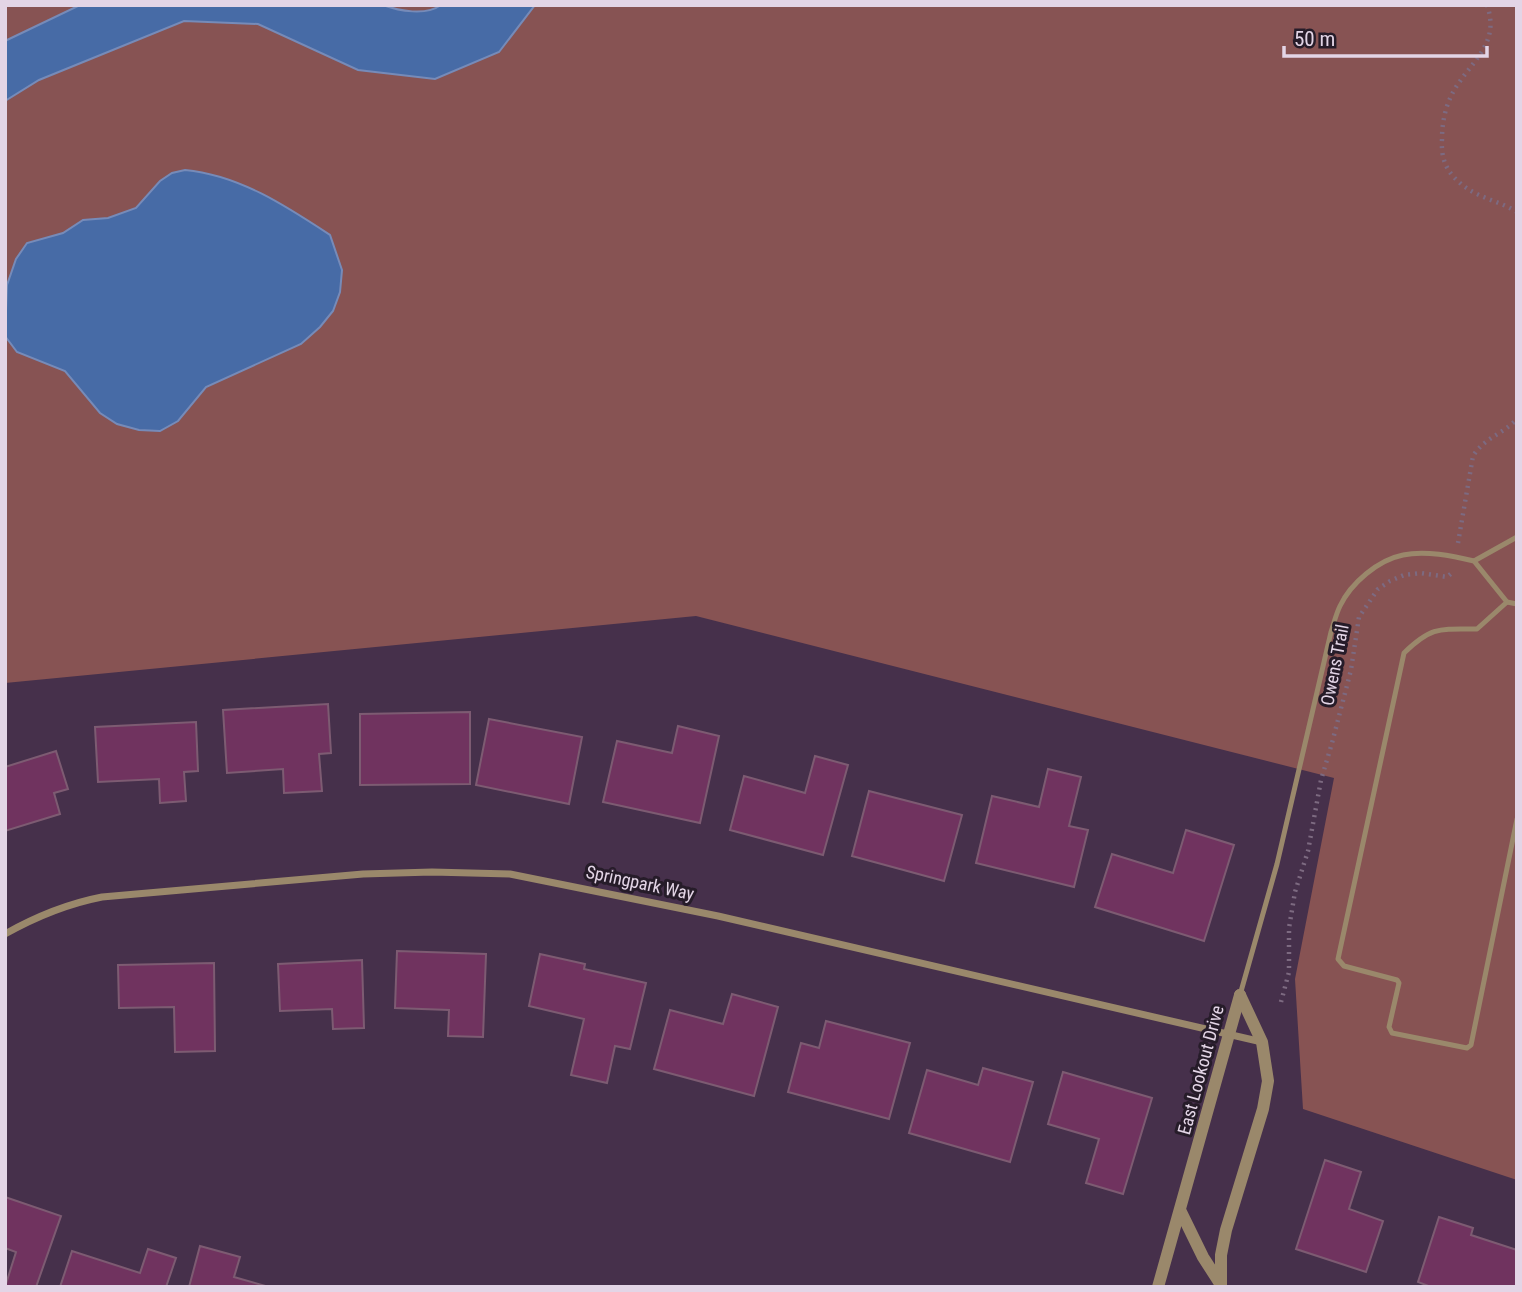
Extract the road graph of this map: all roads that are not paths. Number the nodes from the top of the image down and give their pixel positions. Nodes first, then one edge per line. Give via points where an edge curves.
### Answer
1 (1517, 537) edge
2 (1474, 561) junction
3 (1507, 602) junction
4 (1517, 604) edge
5 (1517, 819) edge
6 (1515, 833) edge
7 (5, 934) edge
8 (1240, 995) junction
9 (1228, 1033) junction
10 (1262, 1042) junction
11 (1181, 1212) junction
12 (1220, 1286) edge
13 (1158, 1287) edge

1 - 2 lane
2 - 3 lane
2 - 8 lane via 1403,555 1374,568 1341,604
3 - 4 lane
3 - 6 lane via 1477,629 1435,629 1404,653 1338,959 1344,966 1397,980 1389,1027 1392,1033 1467,1048 1471,1045
5 - 6 lane
7 - 9 street, Springpark Way via 51,910 102,897 363,874 510,874 706,913
8 - 9 street, East Lookout Drive
8 - 10 street, East Lookout Drive
9 - 10 street, Springpark Way
9 - 11 street, East Lookout Drive
10 - 12 street, East Lookout Drive via 1268,1081 1264,1109 1226,1230
11 - 12 street
11 - 13 street, East Lookout Drive

